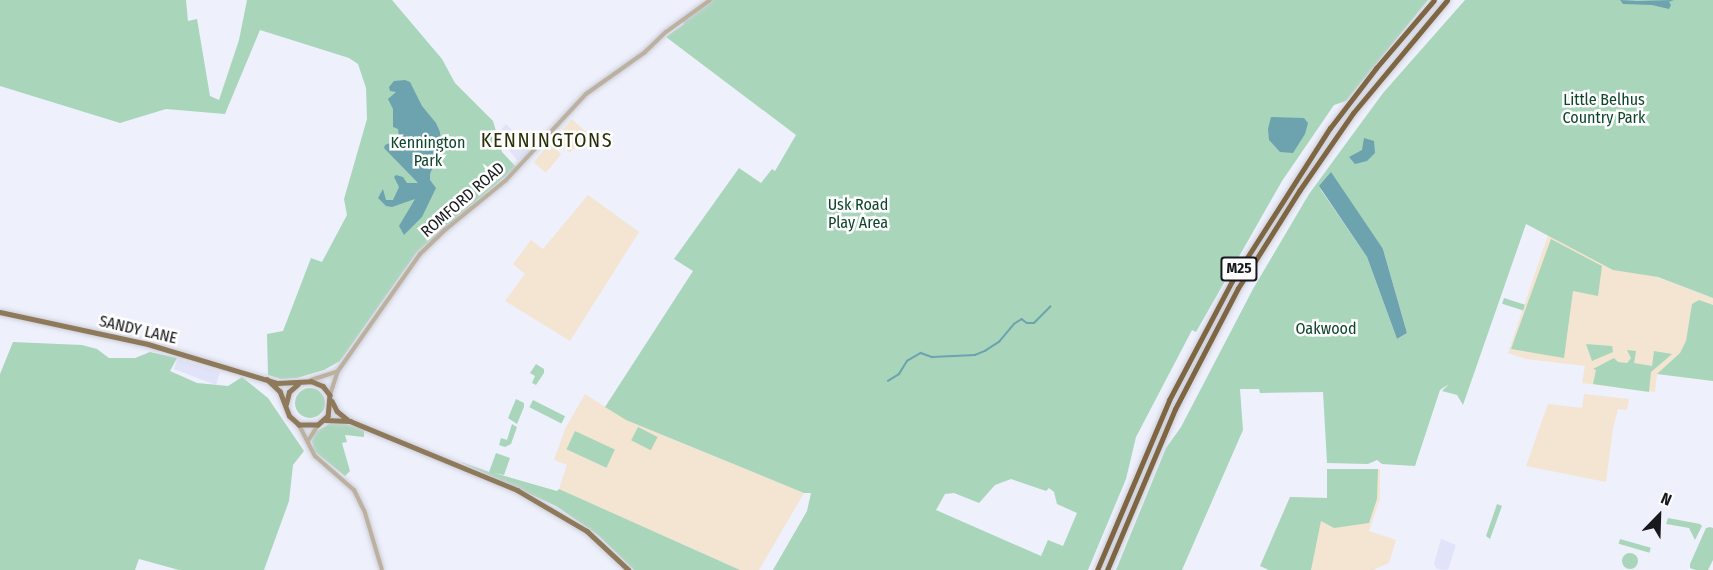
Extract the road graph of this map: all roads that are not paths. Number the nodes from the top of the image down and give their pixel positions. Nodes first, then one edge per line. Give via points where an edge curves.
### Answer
1 (710, 0) edge
2 (1434, 0) edge
3 (1447, 0) edge
4 (0, 312) edge
5 (338, 371) junction
6 (267, 380) junction
7 (311, 381) junction
8 (300, 382) junction
9 (331, 398) junction
10 (285, 405) junction
11 (325, 420) junction
12 (350, 421) junction
13 (299, 425) junction
14 (318, 425) junction
15 (308, 442) junction
16 (382, 570) edge
17 (629, 570) edge
18 (1097, 570) edge
19 (1107, 570) edge

1 - 5 street, ROMFORD ROAD via 586,94 506,180 432,242
2 - 18 highway, M25 via 1335,121 1232,281 1169,400
3 - 19 highway, M25 via 1389,66 1334,139 1238,288 1175,409
4 - 6 main road, SANDY LANE via 148,344
5 - 7 street
5 - 9 street, ROMFORD ROAD
6 - 8 main road, SANDY LANE via 282,384
6 - 10 main road via 280,392
7 - 8 main road
7 - 9 main road via 324,386
8 - 10 main road via 289,392
9 - 11 main road via 331,411
9 - 12 main road via 339,413
10 - 13 main road via 289,416
11 - 12 main road
11 - 14 main road
12 - 17 main road via 544,503 587,531
13 - 14 main road
13 - 15 street
14 - 15 street
15 - 16 street via 315,456 354,490

